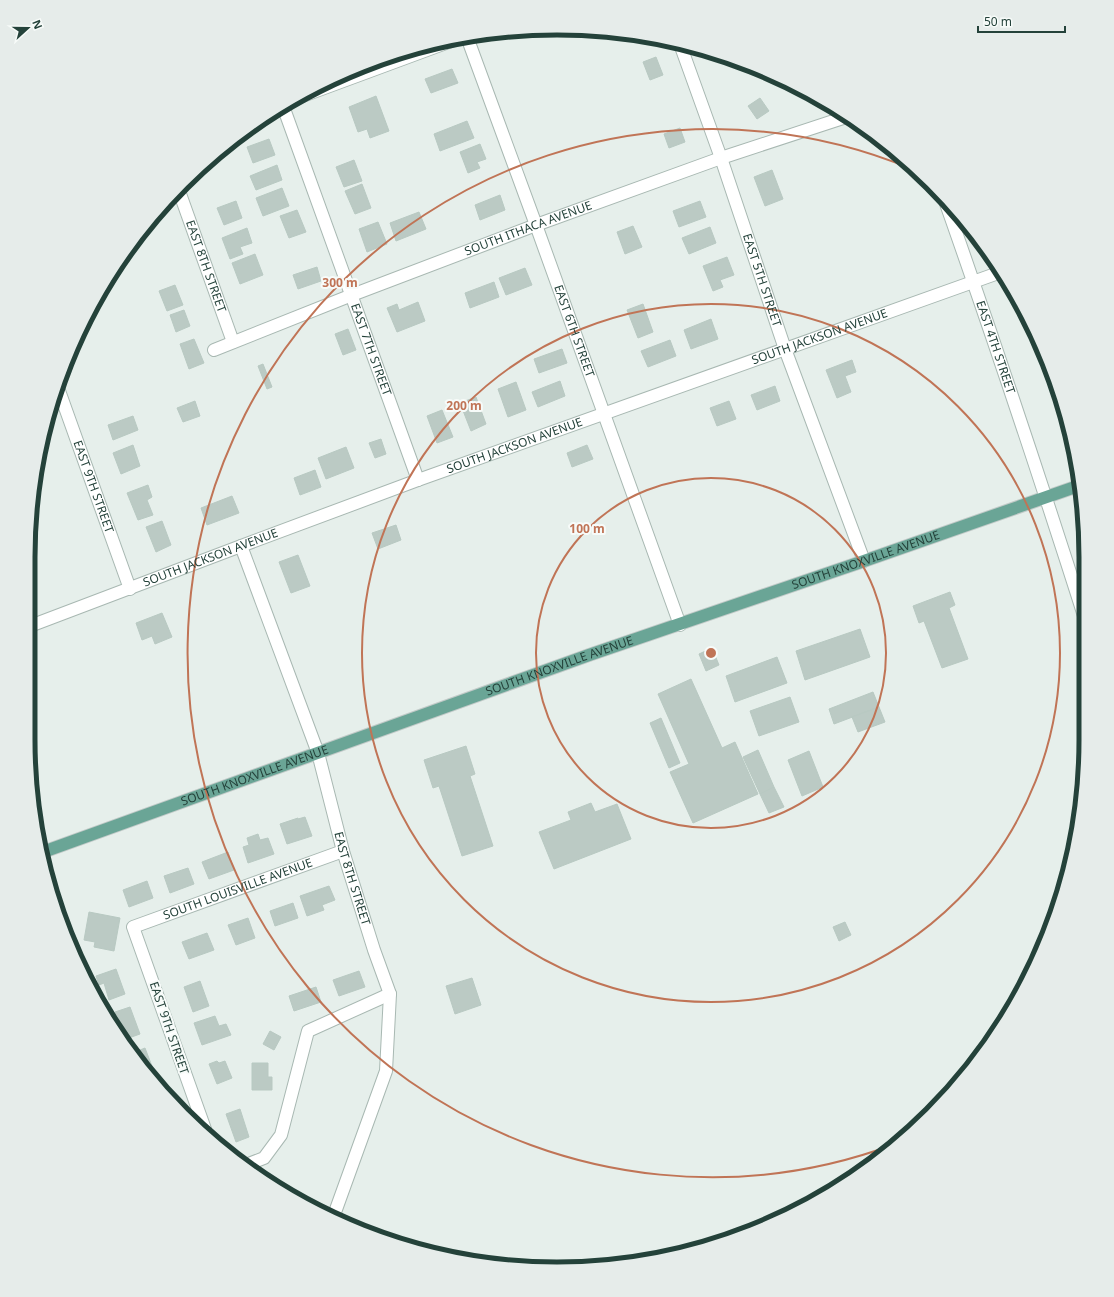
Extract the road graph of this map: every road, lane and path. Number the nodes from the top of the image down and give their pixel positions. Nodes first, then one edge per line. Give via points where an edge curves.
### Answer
1 (469, 43) edge
2 (682, 51) edge
3 (404, 58) edge
4 (346, 80) edge
5 (285, 112) edge
6 (840, 119) edge
7 (721, 158) junction
8 (181, 196) edge
9 (950, 214) edge
10 (536, 225) junction
11 (995, 274) edge
12 (974, 282) junction
13 (352, 295) junction
14 (233, 342) junction
15 (785, 349) junction
16 (214, 350) dead end
17 (58, 404) edge
18 (604, 414) junction
19 (418, 480) junction
20 (1075, 487) edge
21 (1046, 497) junction
22 (242, 546) junction
23 (864, 561) junction
24 (130, 589) junction
25 (1079, 600) edge
26 (35, 624) edge
27 (680, 625) junction
28 (318, 753) junction
29 (47, 851) edge
30 (343, 852) junction
31 (134, 926) joint
32 (390, 994) junction
33 (203, 1123) edge
34 (251, 1163) edge
35 (335, 1212) edge

1 - 10 street, EAST 6TH STREET
2 - 7 street, EAST 5TH STREET
3 - 4 street
5 - 13 street, EAST 7TH STREET
6 - 7 street, SOUTH ITHACA AVENUE
7 - 10 street, SOUTH ITHACA AVENUE
7 - 15 street, EAST 5TH STREET
8 - 14 street, EAST 8TH STREET
9 - 12 street, EAST 4TH STREET
10 - 13 street, SOUTH ITHACA AVENUE
10 - 18 street, EAST 6TH STREET
11 - 12 street, SOUTH JACKSON AVENUE
12 - 15 street, SOUTH JACKSON AVENUE
12 - 21 street, EAST 4TH STREET
13 - 14 street, SOUTH ITHACA AVENUE
13 - 19 street, EAST 7TH STREET
14 - 16 street, SOUTH ITHACA AVENUE
15 - 18 street, SOUTH JACKSON AVENUE
15 - 23 street, EAST 5TH STREET
17 - 24 street, EAST 9TH STREET
18 - 19 street, SOUTH JACKSON AVENUE
18 - 27 street, EAST 6TH STREET
19 - 22 street, SOUTH JACKSON AVENUE
20 - 21 main road, SOUTH KNOXVILLE AVENUE
21 - 23 main road, SOUTH KNOXVILLE AVENUE
21 - 25 street, EAST 4TH STREET
22 - 24 street, SOUTH JACKSON AVENUE
22 - 28 street, EAST 8TH STREET
23 - 27 main road, SOUTH KNOXVILLE AVENUE
24 - 26 street, SOUTH JACKSON AVENUE
27 - 28 main road, SOUTH KNOXVILLE AVENUE via 589,655
28 - 29 main road, SOUTH KNOXVILLE AVENUE
28 - 30 street, EAST 8TH STREET
30 - 31 street, SOUTH LOUISVILLE AVENUE
30 - 32 street, EAST 8TH STREET
31 - 33 street, EAST 9TH STREET
32 - 34 street via 308,1031 281,1136 264,1158
32 - 35 street, EAST 8TH STREET via 386,1071

